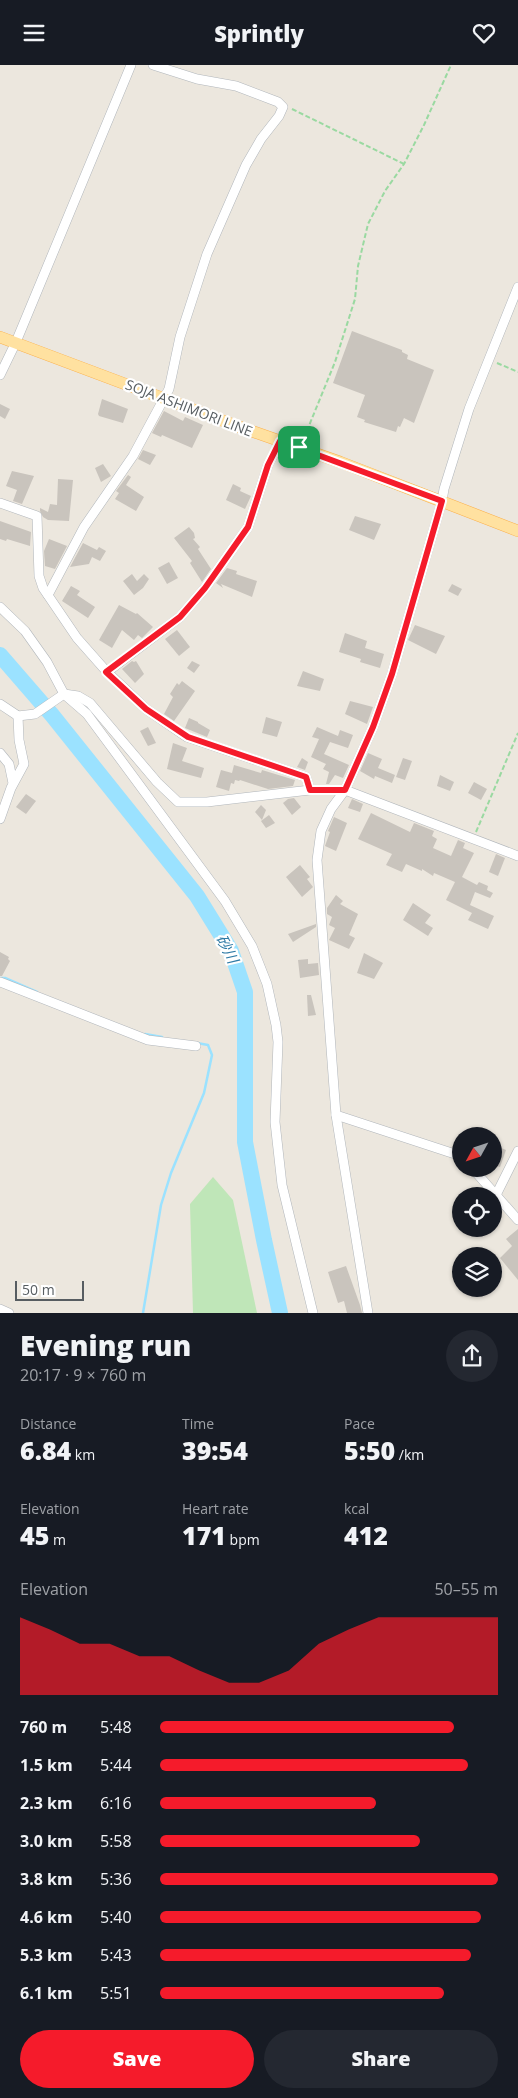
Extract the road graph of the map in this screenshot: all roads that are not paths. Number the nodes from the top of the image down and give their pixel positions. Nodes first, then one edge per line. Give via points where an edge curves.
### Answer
1 (131, 65) edge
2 (153, 65) edge
3 (518, 287) edge
4 (0, 337) edge
5 (16, 342) junction
6 (0, 375) edge
7 (164, 399) junction
8 (280, 441) junction
9 (442, 501) junction
10 (0, 503) edge
11 (518, 531) edge
12 (48, 595) junction
13 (0, 607) edge
14 (106, 672) junction
15 (61, 696) junction
16 (0, 704) edge
17 (18, 716) junction
18 (0, 753) edge
19 (13, 783) junction
20 (310, 790) junction
21 (345, 790) junction
22 (0, 819) edge
23 (518, 856) edge
24 (0, 982) edge
25 (196, 1046) dead end
26 (336, 1115) junction
27 (518, 1151) edge
28 (452, 1153) edge
29 (480, 1177) edge
30 (489, 1187) edge
31 (500, 1187) edge
32 (502, 1202) edge
33 (518, 1220) edge
34 (0, 1309) edge
35 (9, 1313) edge
36 (312, 1313) edge
37 (368, 1313) edge

1 - 5 street
2 - 7 street via 197,79 236,86 278,102 283,107 246,165 208,254 180,337
3 - 9 street via 468,409
4 - 5 main road, SOJA ASHIMORI LINE
5 - 6 street
5 - 7 main road, SOJA ASHIMORI LINE
7 - 8 main road, SOJA ASHIMORI LINE
7 - 12 street via 133,456 84,527
8 - 9 main road, SOJA ASHIMORI LINE
8 - 14 street via 268,465 248,527 205,588 180,617
9 - 11 main road, SOJA ASHIMORI LINE
9 - 21 street via 392,674
10 - 12 street via 37,517 39,576
12 - 14 street via 77,638
13 - 15 street via 25,631 47,662
14 - 20 street via 146,709 188,737 306,777
15 - 17 street via 35,714
15 - 20 street via 78,696 90,703 178,802 207,802
15 - 36 street via 87,714 225,901 252,946 267,984 277,1034 275,1122 282,1185
16 - 17 street
17 - 19 street via 18,740 24,764
18 - 19 street via 9,764
19 - 22 street
20 - 21 street
21 - 23 street
21 - 26 street via 321,831 317,861
24 - 25 street via 148,1041
26 - 28 street
26 - 37 street
27 - 31 street
29 - 30 street
32 - 33 street
34 - 35 street

